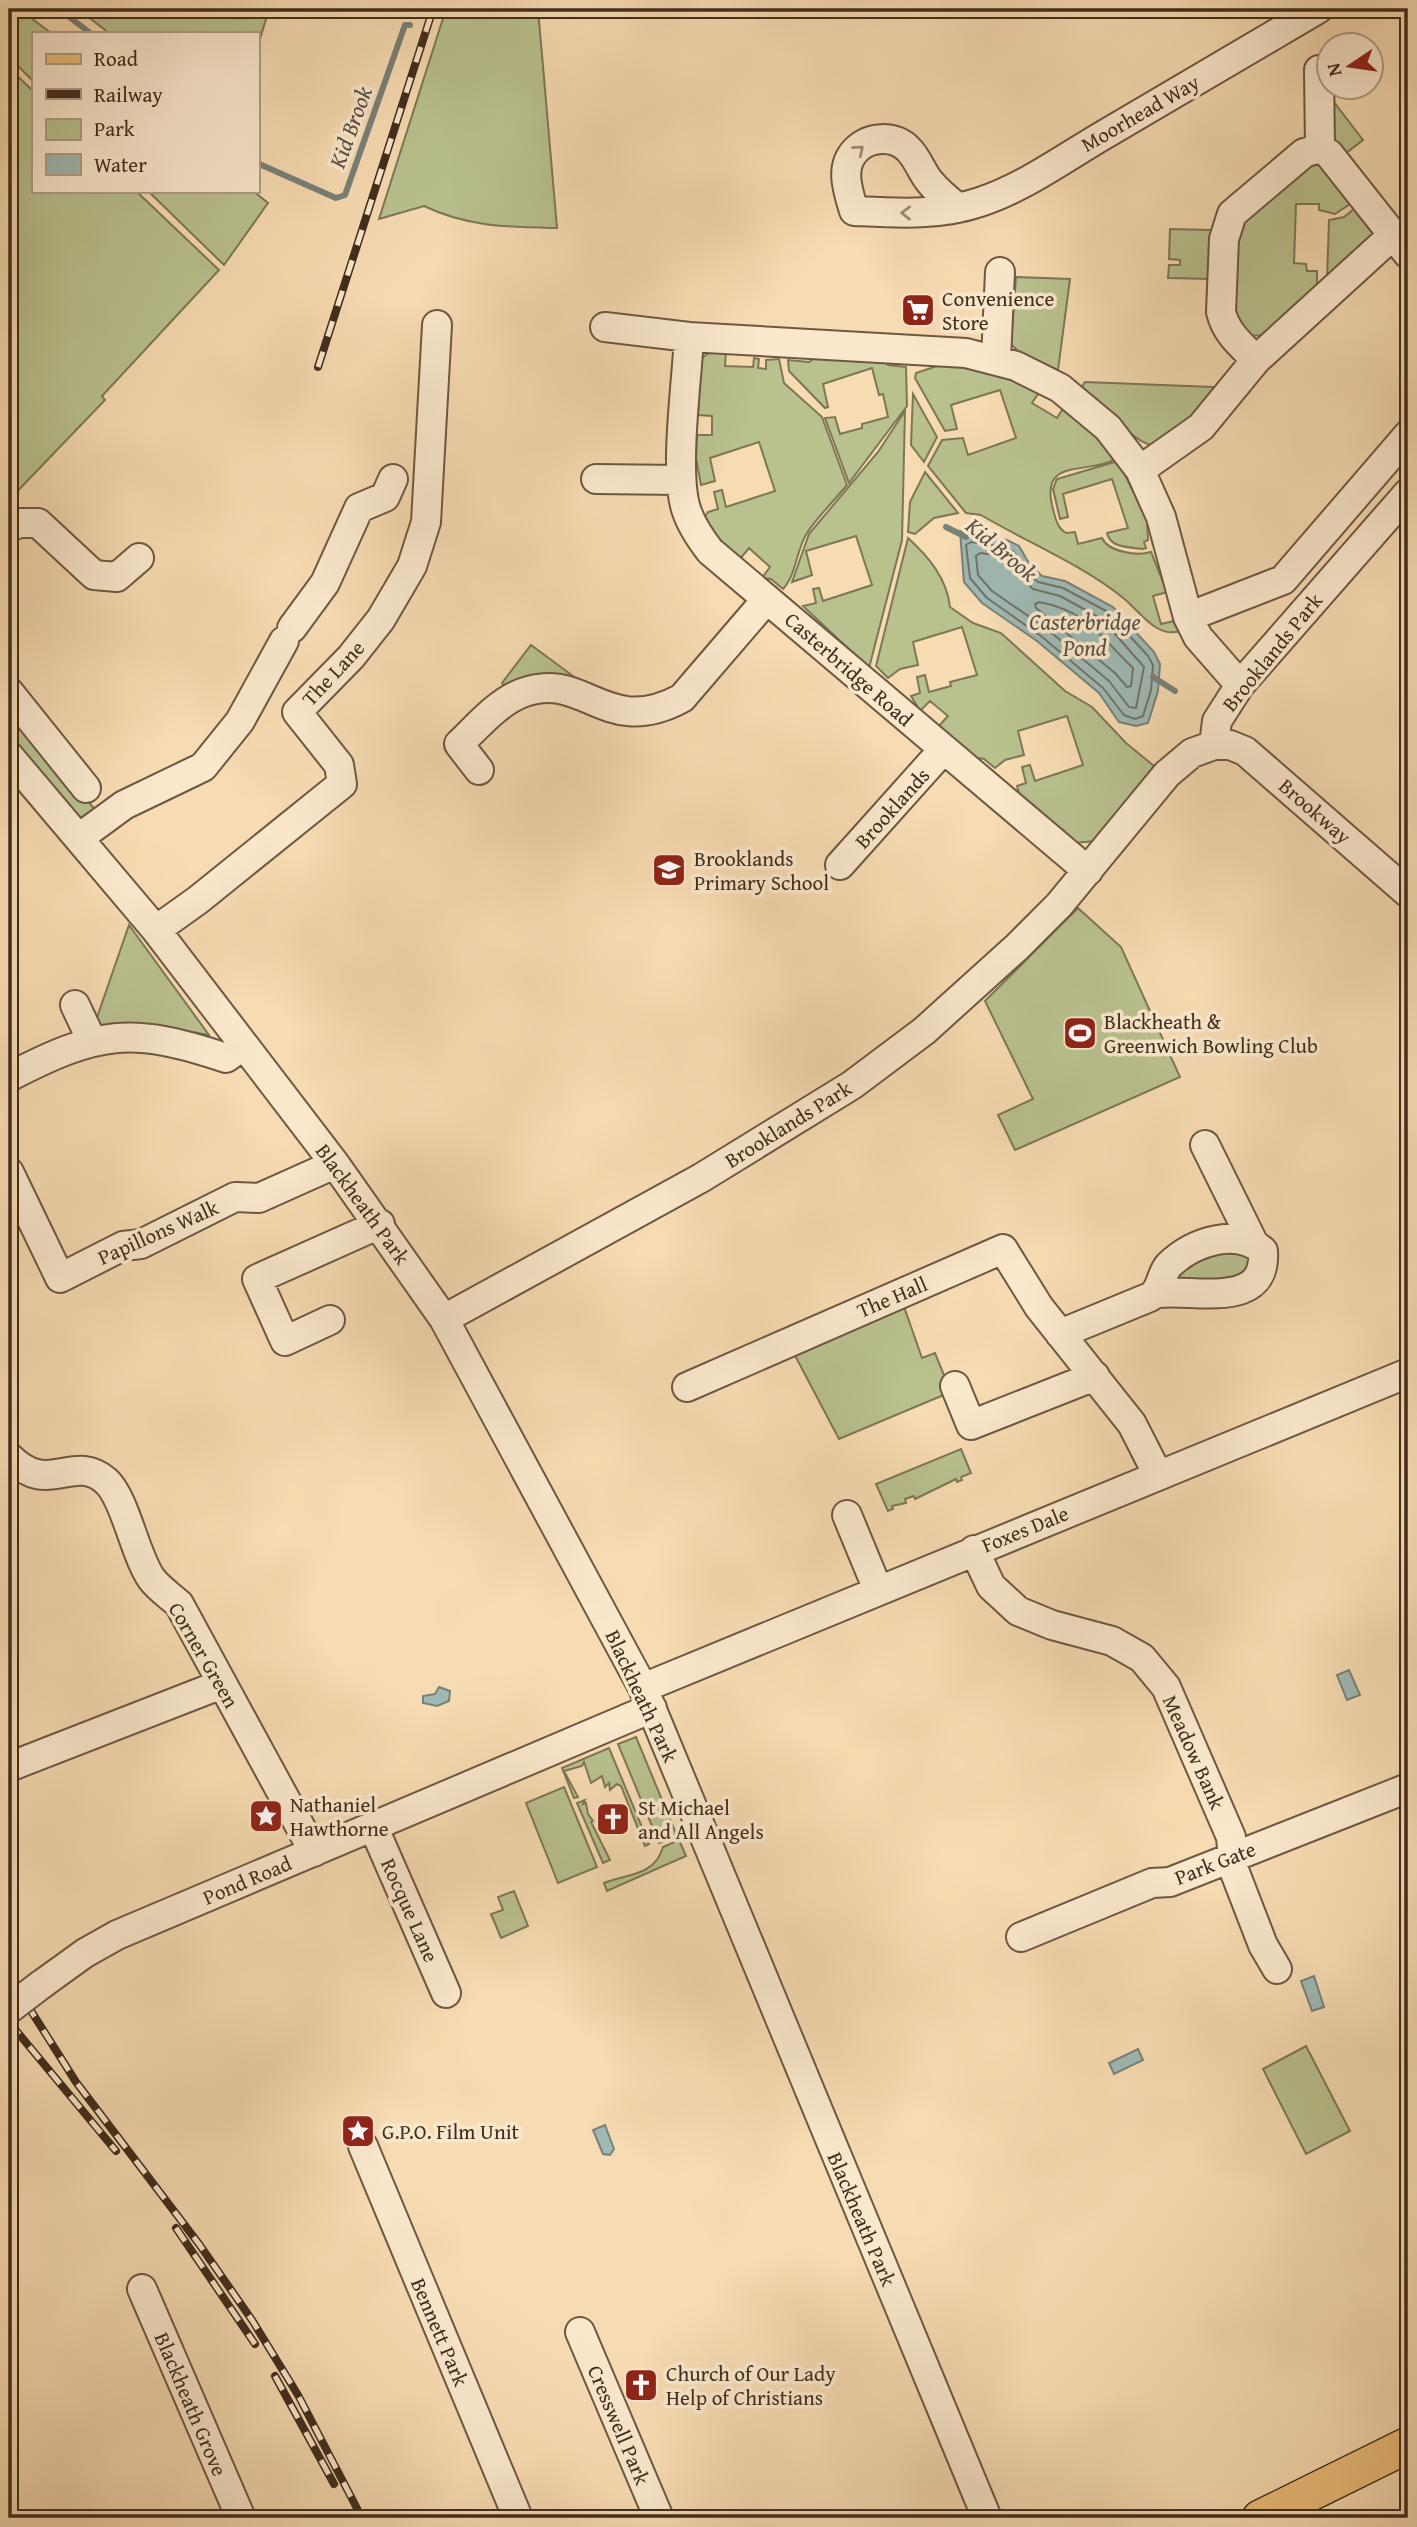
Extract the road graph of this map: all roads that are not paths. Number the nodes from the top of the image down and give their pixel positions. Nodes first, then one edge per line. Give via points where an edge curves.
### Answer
1 (1318, 9) edge
2 (1319, 102) edge
3 (1320, 148) junction
4 (958, 208) dead end
5 (1401, 244) edge
6 (1000, 272) dead end
7 (437, 325) dead end
8 (605, 327) dead end
9 (689, 337) junction
10 (996, 359) junction
11 (1256, 360) junction
12 (1408, 435) edge
13 (1140, 470) junction
14 (393, 479) dead end
15 (596, 479) dead end
16 (681, 480) junction
17 (1408, 493) edge
18 (9, 527) edge
19 (139, 558) dead end
20 (767, 599) junction
21 (1188, 617) junction
22 (1240, 685) junction
23 (9, 692) edge
24 (1214, 745) junction
25 (943, 750) junction
26 (9, 756) edge
27 (479, 770) dead end
28 (86, 788) dead end
29 (79, 838) junction
30 (840, 865) dead end
31 (1088, 871) junction
32 (1408, 893) edge
33 (156, 930) junction
34 (75, 1005) dead end
35 (92, 1041) junction
36 (244, 1045) junction
37 (9, 1077) edge
38 (1205, 1145) dead end
39 (335, 1164) junction
40 (9, 1172) edge
41 (380, 1224) junction
42 (1253, 1242) junction
43 (1158, 1293) junction
44 (444, 1319) junction
45 (330, 1320) dead end
46 (1060, 1334) junction
47 (1408, 1373) edge
48 (1095, 1376) junction
49 (955, 1385) dead end
50 (687, 1387) dead end
51 (9, 1457) edge
52 (1158, 1475) junction
53 (847, 1515) dead end
54 (974, 1550) junction
55 (878, 1590) junction
56 (222, 1684) junction
57 (648, 1698) junction
58 (9, 1767) edge
59 (1408, 1788) edge
60 (373, 1826) junction
61 (314, 1852) junction
62 (1233, 1857) junction
63 (1021, 1937) dead end
64 (1277, 1969) dead end
65 (446, 1993) dead end
66 (9, 2009) edge
67 (363, 2146) dead end
68 (142, 2289) dead end
69 (580, 2333) dead end
70 (1408, 2445) edge
71 (241, 2518) edge
72 (518, 2518) edge
73 (659, 2518) edge
74 (987, 2518) edge
75 (1260, 2518) edge

1 - 4 street, Moorhead Way via 1000,194
2 - 3 street
3 - 5 street
3 - 11 street via 1304,153 1253,194 1226,225 1224,326
5 - 11 street
6 - 10 street
7 - 33 street, The Lane via 426,522 412,566 381,619 297,712 339,765 342,784
8 - 9 street
9 - 10 street via 939,350
9 - 16 street, Casterbridge Road
10 - 13 street via 1037,375 1070,395 1108,428
11 - 13 street via 1201,427
12 - 21 street via 1283,580
13 - 21 street via 1161,517
14 - 29 street via 386,497 359,508 325,583 288,634 240,721 203,767 124,805
15 - 16 street
16 - 20 street, Casterbridge Road via 695,532 710,551
17 - 22 street, Brooklands Park
18 - 19 street via 38,523 94,575 117,577
20 - 25 street, Casterbridge Road
20 - 27 street via 682,698 663,708 627,713 563,689 544,688 503,703 459,744
21 - 22 street via 1198,637
22 - 24 street, Brooklands Park via 1217,721
23 - 28 street
24 - 31 street, Brooklands Park via 1192,753 1167,774
24 - 32 street, Brookway via 1245,751
25 - 30 street, Brooklands
25 - 31 street, Casterbridge Road
26 - 29 street, Blackheath Park
29 - 33 street, Blackheath Park
31 - 44 street, Brooklands Park via 1016,948 924,1031 852,1085 701,1178
33 - 36 street, Blackheath Park
34 - 35 street
35 - 36 street via 156,1037 226,1058
35 - 37 street via 52,1054
36 - 39 street, Blackheath Park
38 - 42 street
39 - 40 street, Papillons Walk via 259,1198 235,1197 60,1278
39 - 41 street, Blackheath Park
41 - 44 street, Blackheath Park
41 - 45 street via 257,1279 285,1341
42 - 43 street via 1226,1237 1195,1250 1168,1266
42 - 43 street via 1263,1251 1264,1266 1258,1282 1242,1291
43 - 46 street
44 - 57 street, Blackheath Park
46 - 48 street, The Hall
46 - 50 street, The Hall via 1003,1249
47 - 52 street, Foxes Dale
48 - 49 street via 971,1425
48 - 52 street, The Hall via 1132,1424
51 - 56 street, Corner Green via 40,1477 95,1472 109,1484 152,1578 179,1604
52 - 54 street, Foxes Dale
53 - 55 street
54 - 55 street, Foxes Dale
54 - 62 street, Meadow Bank via 991,1586 1018,1611 1112,1641 1142,1658 1166,1687 1231,1837
55 - 57 street, Foxes Dale
56 - 58 street
56 - 61 street, Corner Green
57 - 60 street, Pond Road
57 - 74 street, Blackheath Park
59 - 62 street, Park Gate
60 - 61 street, Pond Road
60 - 65 street, Rocque Lane
61 - 66 street, Pond Road, bridge via 117,1935
62 - 63 street, Park Gate
62 - 64 street, Meadow Bank via 1263,1945
67 - 72 street, Bennett Park
68 - 71 street, Blackheath Grove
69 - 73 street, Cresswell Park
70 - 75 main road

